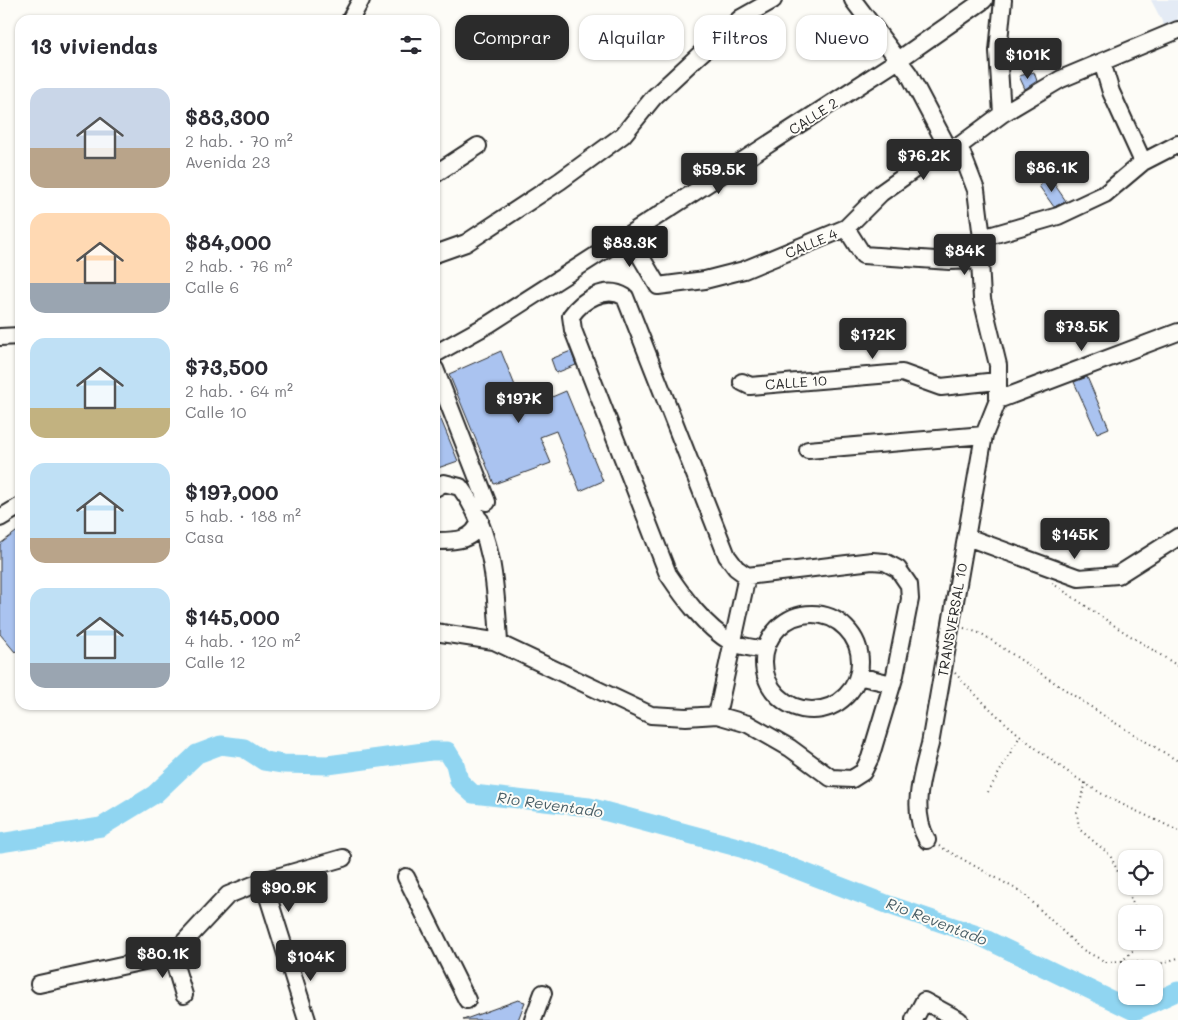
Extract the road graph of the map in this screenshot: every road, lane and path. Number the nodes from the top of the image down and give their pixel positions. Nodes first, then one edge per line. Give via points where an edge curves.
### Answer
1 (361, 0) edge
2 (772, 0) edge
3 (853, 0) edge
4 (984, 0) edge
5 (1003, 0) edge
6 (353, 15) edge
7 (1178, 30) edge
8 (897, 61) junction
9 (1102, 62) junction
10 (1002, 114) junction
11 (1178, 144) edge
12 (478, 146) dead end
13 (953, 146) junction
14 (1143, 162) junction
15 (440, 171) edge
16 (846, 228) junction
17 (628, 235) junction
18 (982, 238) junction
19 (440, 252) edge
20 (980, 260) junction
21 (1178, 332) edge
22 (15, 336) edge
23 (0, 337) edge
24 (440, 346) edge
25 (997, 381) junction
26 (440, 382) edge
27 (742, 382) dead end
28 (998, 400) junction
29 (984, 435) junction
30 (808, 450) dead end
31 (440, 485) edge
32 (487, 502) dead end
33 (15, 509) edge
34 (0, 518) edge
35 (480, 520) junction
36 (1178, 536) edge
37 (967, 537) junction
38 (440, 541) edge
39 (747, 576) junction
40 (1045, 579) dead end
41 (950, 623) junction
42 (440, 633) edge
43 (732, 642) junction
44 (499, 643) junction
45 (765, 650) junction
46 (945, 662) junction
47 (1178, 666) edge
48 (858, 676) junction
49 (892, 684) junction
50 (717, 715) junction
51 (1020, 736) junction
52 (1178, 761) edge
53 (1086, 783) junction
54 (988, 792) dead end
55 (1178, 831) edge
56 (927, 840) joint
57 (343, 858) dead end
58 (406, 877) dead end
59 (263, 881) junction
60 (1134, 905) edge
61 (1134, 950) edge
62 (172, 955) junction
63 (1178, 958) edge
64 (1123, 960) edge
65 (1118, 961) edge
66 (1163, 963) edge
67 (39, 984) dead end
68 (543, 993) dead end
69 (184, 995) dead end
70 (467, 1000) dead end
71 (307, 1020) edge
72 (533, 1020) edge
73 (914, 1020) edge
74 (959, 1020) edge

1 - 6 street
2 - 19 street via 733,25 654,97 623,135 560,182 466,243
3 - 8 street
4 - 8 street, CALLE 2
5 - 10 street via 998,51
7 - 9 street, CALLE 4
8 - 13 street via 909,74
8 - 17 street, CALLE 2
9 - 10 street, CALLE 4 via 1061,79
9 - 14 street via 1111,92
10 - 13 street, CALLE 4
11 - 14 street
12 - 15 street
13 - 16 street, CALLE 4 via 880,193
13 - 18 street via 976,190
14 - 18 street via 1106,194 1058,216
16 - 17 street, CALLE 4 via 744,270 705,280 658,286
16 - 20 street via 862,255
17 - 24 street, CALLE 2 via 490,324
18 - 20 street
20 - 25 street via 982,299 998,365
21 - 28 street
22 - 23 street
25 - 27 street, CALLE 10 via 941,386 902,373 750,386
25 - 28 street
26 - 32 street
28 - 29 street, TRANSVERSAL 10
29 - 30 street
29 - 37 street, TRANSVERSAL 10
31 - 35 street via 444,483 460,487
33 - 34 street
35 - 38 street via 468,538
35 - 44 street via 492,563
36 - 37 street via 1118,575 1080,578
37 - 41 street, TRANSVERSAL 10
39 - 43 street
39 - 43 street via 727,556 625,296 617,291 607,291 578,305 571,316 573,330 668,574 703,618
39 - 49 street via 872,561 885,562 898,569 909,585 910,599
40 - 47 path
41 - 46 street, TRANSVERSAL 10
41 - 52 path via 982,634
42 - 44 street
43 - 45 street
43 - 50 street
44 - 50 street via 651,715
45 - 48 street via 764,665 771,686 786,702 799,709 829,708 847,695
45 - 48 street via 771,636 788,620 810,614 825,615 850,632 858,646
46 - 51 path
46 - 56 street, TRANSVERSAL 10 via 919,788 919,827
48 - 49 street
49 - 50 street via 870,758 863,772 852,779 831,778 790,748 748,724
51 - 53 path
51 - 54 path
53 - 55 path
53 - 60 path via 1077,812 1080,829 1110,855
56 - 65 path via 1023,893 1081,949 1106,962
57 - 59 street
58 - 70 street
59 - 62 street via 228,895
59 - 71 street
61 - 64 path
62 - 67 street
62 - 69 street
63 - 66 path
68 - 72 street
73 - 74 street via 924,1001

